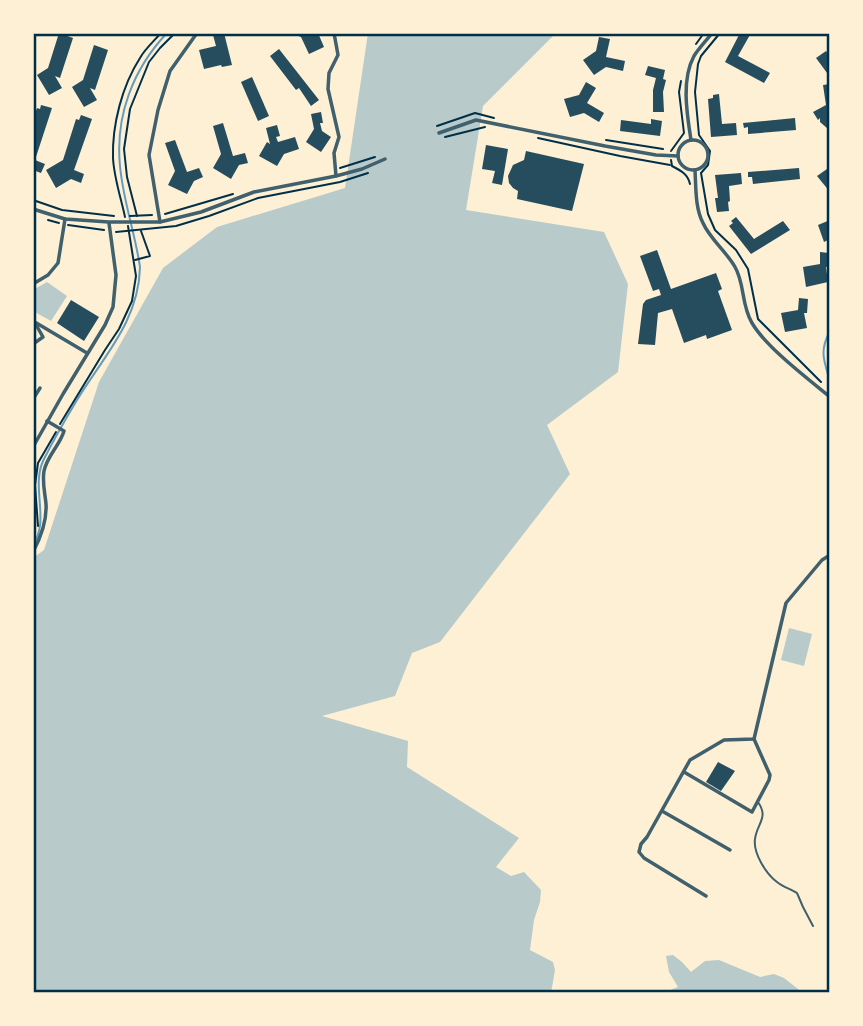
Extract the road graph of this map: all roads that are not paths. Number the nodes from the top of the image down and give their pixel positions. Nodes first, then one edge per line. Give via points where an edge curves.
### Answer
1 (197, 33) edge
2 (334, 33) edge
3 (712, 33) edge
4 (439, 133) dead end
5 (691, 140) junction
6 (678, 156) junction
7 (385, 159) dead end
8 (695, 170) junction
9 (336, 176) junction
10 (33, 209) edge
11 (65, 219) junction
12 (113, 220) junction
13 (160, 222) junction
14 (33, 284) edge
15 (34, 321) edge
16 (33, 344) edge
17 (87, 353) junction
18 (40, 388) dead end
19 (830, 397) edge
20 (33, 399) edge
21 (47, 421) junction
22 (33, 447) edge
23 (33, 552) edge
24 (830, 555) edge
25 (754, 739) junction
26 (684, 772) junction
27 (757, 802) junction
28 (662, 811) junction
29 (730, 850) dead end
30 (706, 896) dead end
31 (813, 926) dead end

1 - 13 street via 170,71 149,155
2 - 9 street via 338,55 328,89 339,137 334,153
3 - 5 street via 694,56 689,74
4 - 6 street via 476,120
5 - 6 street via 683,144
5 - 8 street via 702,142 708,150 705,165
6 - 8 street via 681,166
7 - 9 street
8 - 19 street via 703,224 741,278 752,324
9 - 13 street via 254,192
10 - 11 street
11 - 12 street
11 - 14 street via 58,263
12 - 13 street
12 - 17 street via 113,307
15 - 16 street via 43,337
15 - 17 street
17 - 21 street
18 - 20 street
21 - 22 street
21 - 23 street via 64,431 44,468 46,519
24 - 25 street via 786,603
25 - 26 street via 724,740 690,760
25 - 27 street via 770,775
26 - 27 street via 752,812
26 - 28 street
27 - 31 lane via 763,817 755,848 775,881 797,893
28 - 29 street
28 - 30 street via 639,852

